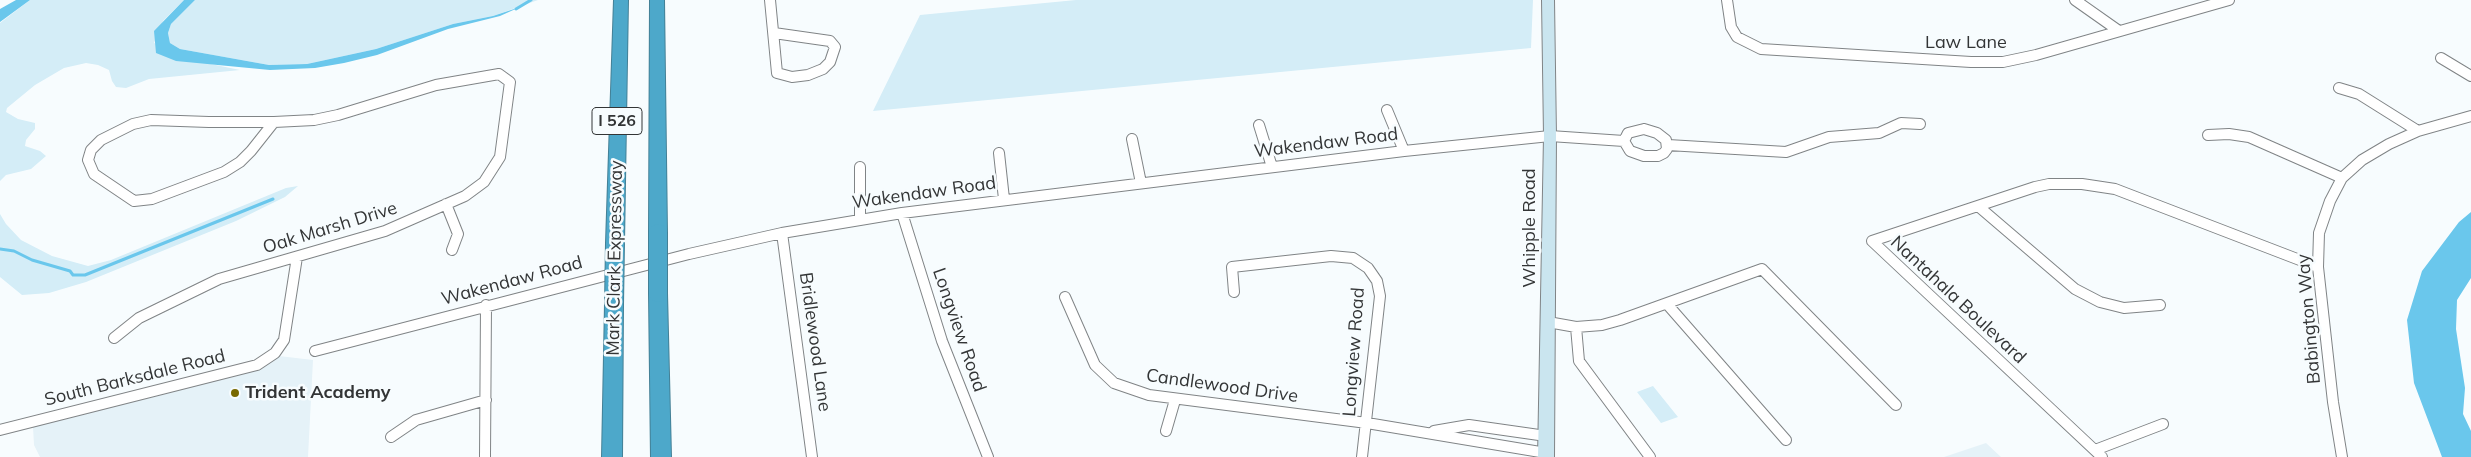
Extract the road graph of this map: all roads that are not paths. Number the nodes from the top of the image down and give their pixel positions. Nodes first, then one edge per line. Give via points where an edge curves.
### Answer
1 (621, 0) edge
2 (657, 0) edge
3 (770, 0) edge
4 (1548, 0) edge
5 (1726, 0) edge
6 (2075, 0) edge
7 (2224, 0) edge
8 (2119, 31) junction
9 (774, 33) junction
10 (2441, 58) dead end
11 (2471, 76) edge
12 (2339, 88) dead end
13 (1386, 110) dead end
14 (2471, 116) edge
15 (274, 122) junction
16 (1920, 124) dead end
17 (1258, 125) dead end
18 (2418, 131) junction
19 (1550, 136) junction
20 (2208, 136) dead end
21 (1132, 139) dead end
22 (1624, 141) junction
23 (1668, 145) junction
24 (1404, 151) junction
25 (999, 153) dead end
26 (860, 167) dead end
27 (1272, 167) junction
28 (2342, 178) junction
29 (1141, 183) junction
30 (1004, 199) junction
31 (446, 204) junction
32 (1978, 206) junction
33 (902, 213) junction
34 (860, 220) junction
35 (782, 233) junction
36 (452, 250) dead end
37 (297, 257) junction
38 (2318, 266) junction
39 (1234, 292) dead end
40 (1064, 297) dead end
41 (1667, 304) junction
42 (486, 305) junction
43 (2160, 305) dead end
44 (1548, 322) junction
45 (1576, 327) junction
46 (114, 338) dead end
47 (315, 351) dead end
48 (486, 400) junction
49 (1175, 400) junction
50 (1896, 405) dead end
51 (1367, 423) junction
52 (2163, 424) dead end
53 (0, 430) edge
54 (1166, 431) dead end
55 (1426, 433) junction
56 (1546, 436) junction
57 (391, 437) dead end
58 (1786, 440) dead end
59 (2098, 454) edge
60 (1546, 455) edge
61 (485, 457) edge
62 (612, 457) edge
63 (661, 457) edge
64 (812, 457) edge
65 (988, 457) edge
66 (1362, 457) edge
67 (1650, 457) edge
68 (2342, 457) edge

1 - 62 highway, Mark Clark Expressway / I 526, bridge
2 - 63 highway, I 526, bridge
3 - 9 street
4 - 19 main road, Whipple Road
5 - 8 street, Law Lane via 1731,27 1737,37 1761,49 2004,62 2036,56
6 - 8 street
7 - 8 street, Law Lane
9 - 9 street via 777,73 792,77 808,76 823,70 830,62 835,47 830,42
10 - 11 street
12 - 18 street via 2359,94
13 - 24 street
14 - 18 street, Babington Way
15 - 15 street, Oak Marsh Drive via 151,120 132,124 102,140 91,150 88,160 94,174 134,201 152,199 224,172 240,162
15 - 31 street, Oak Marsh Drive via 338,115 436,86 499,74 510,82 500,157 484,182 465,196
16 - 23 street via 1901,123 1879,133 1829,137 1786,152
17 - 27 street
18 - 28 street, Babington Way via 2362,160
19 - 22 street, Wakendaw Road
19 - 24 street, Wakendaw Road
19 - 44 main road, Whipple Road
20 - 28 street via 2249,136
21 - 29 street
22 - 23 street via 1628,133 1644,129 1657,133
22 - 23 street via 1630,151 1644,156 1658,156 1667,150
24 - 27 street, Wakendaw Road
25 - 30 street
26 - 34 street
27 - 29 street, Wakendaw Road
28 - 38 street, Babington Way via 2319,233
29 - 30 street, Wakendaw Road
30 - 33 street, Wakendaw Road
31 - 36 street via 458,234
31 - 37 street, Oak Marsh Drive via 386,232
32 - 38 street, Nantahala Boulevard via 2049,184 2098,186 2115,189
32 - 43 street via 2074,289 2100,302 2124,308
32 - 59 street, Nantahala Boulevard via 1872,242
33 - 34 street, Wakendaw Road
33 - 65 street, Longview Road via 942,341
34 - 35 street, Wakendaw Road
35 - 42 street, Wakendaw Road
35 - 64 street, Bridlewood Lane
37 - 46 street, Oak Marsh Drive via 243,271 202,287 139,318
37 - 53 street, South Barksdale Road via 284,340 275,353 257,365
38 - 68 street, Babington Way
39 - 51 street, Longview Road via 1232,267 1331,256 1353,258 1368,268 1377,281 1380,296
40 - 49 street, Candlewood Drive via 1095,365 1114,383 1149,396
41 - 45 street via 1602,325
41 - 50 street via 1762,269
41 - 58 street
42 - 47 street, Wakendaw Road
42 - 48 street
44 - 45 street
44 - 56 main road, Whipple Road
45 - 67 street via 1579,361
48 - 57 street via 416,420
48 - 61 street
49 - 51 street, Candlewood Drive
49 - 54 street
51 - 55 street, Candlewood Drive
51 - 66 street, Longview Road
52 - 59 street
55 - 56 street, Candlewood Drive via 1468,425
55 - 60 street, Candlewood Drive
56 - 60 main road, Whipple Road

